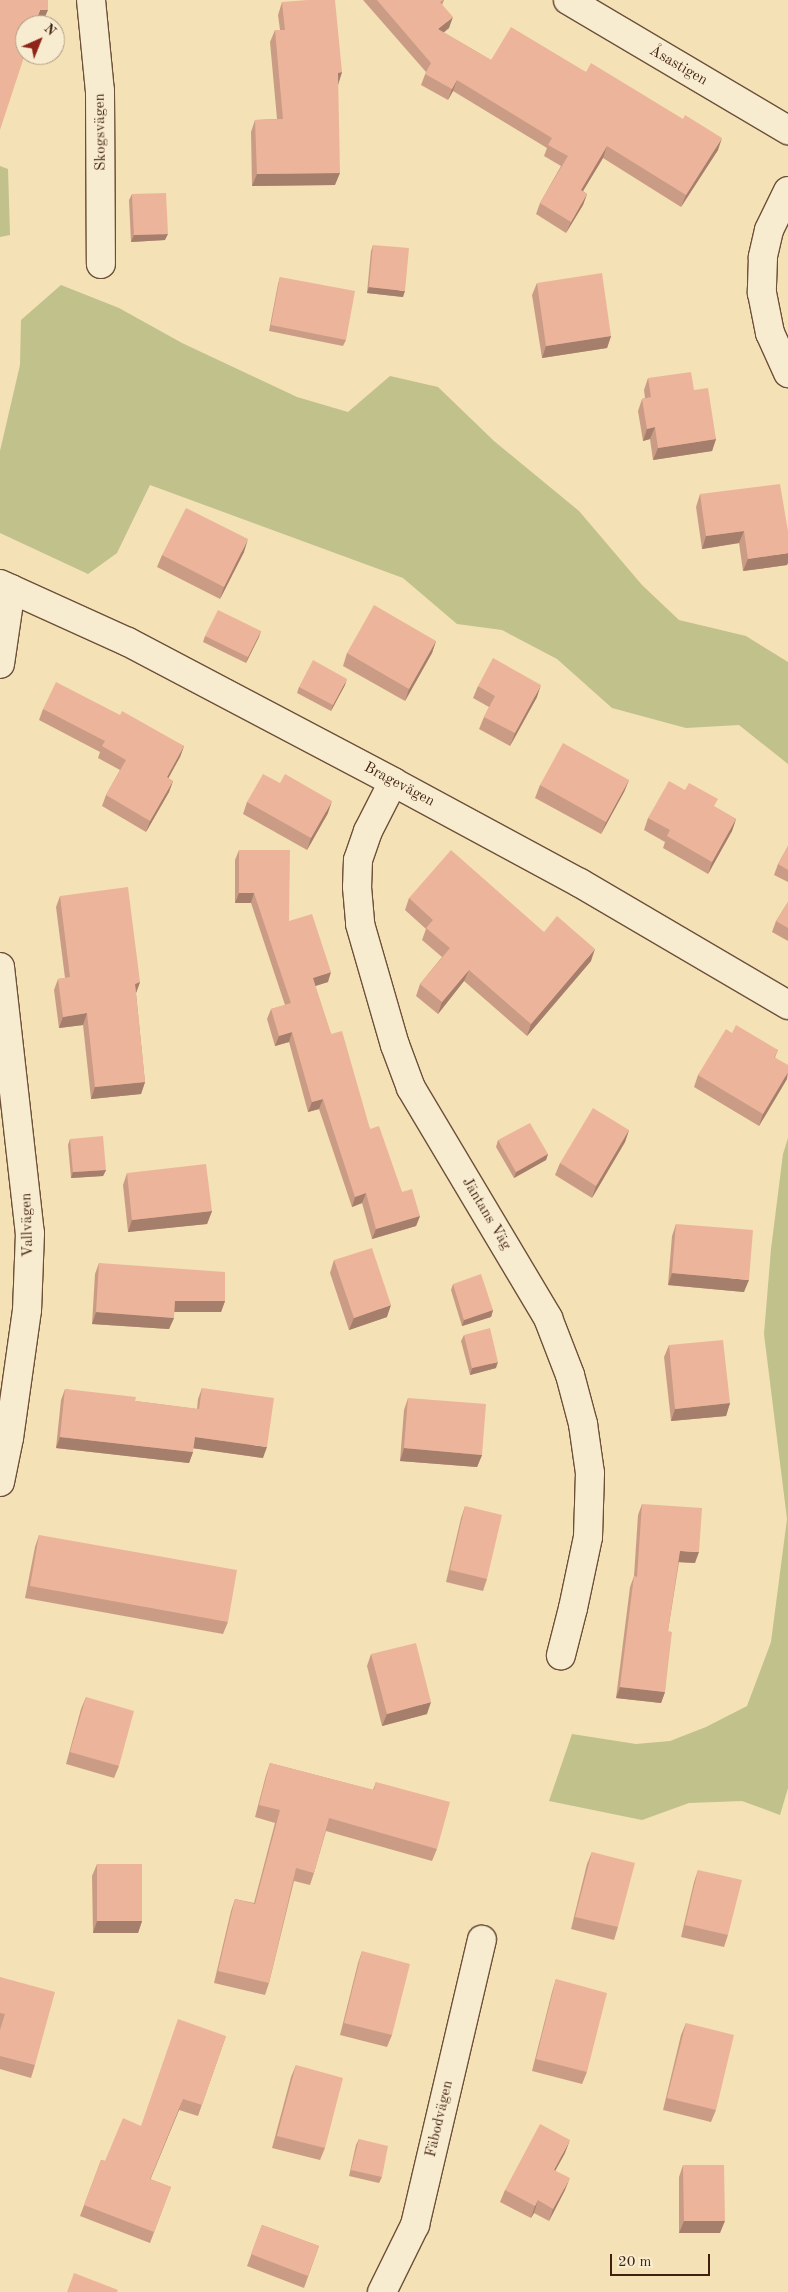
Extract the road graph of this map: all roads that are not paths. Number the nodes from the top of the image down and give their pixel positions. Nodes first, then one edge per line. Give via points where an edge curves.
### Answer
1 (91, 0) edge
2 (568, 0) edge
3 (788, 130) edge
4 (788, 191) edge
5 (101, 264) dead end
6 (788, 373) edge
7 (5, 586) edge
8 (0, 664) edge
9 (393, 782) junction
10 (0, 967) edge
11 (788, 1005) edge
12 (0, 1482) edge
13 (560, 1655) dead end
14 (482, 1940) dead end
15 (382, 2292) edge

1 - 5 street, Skogsvägen via 100,91
2 - 3 street, Åsastigen
4 - 6 street via 769,230 763,257 762,293 770,333
7 - 8 street
7 - 9 street, Bragevägen via 128,642
9 - 11 street, Bragevägen via 580,883
9 - 13 street, Jäntans Väg via 358,860 357,887 360,924 395,1046 411,1088 548,1318 570,1374 583,1424 590,1473 588,1537 574,1608
10 - 12 street, Vallvägen via 30,1233 28,1310
14 - 15 street, Fäbodvägen via 415,2225

